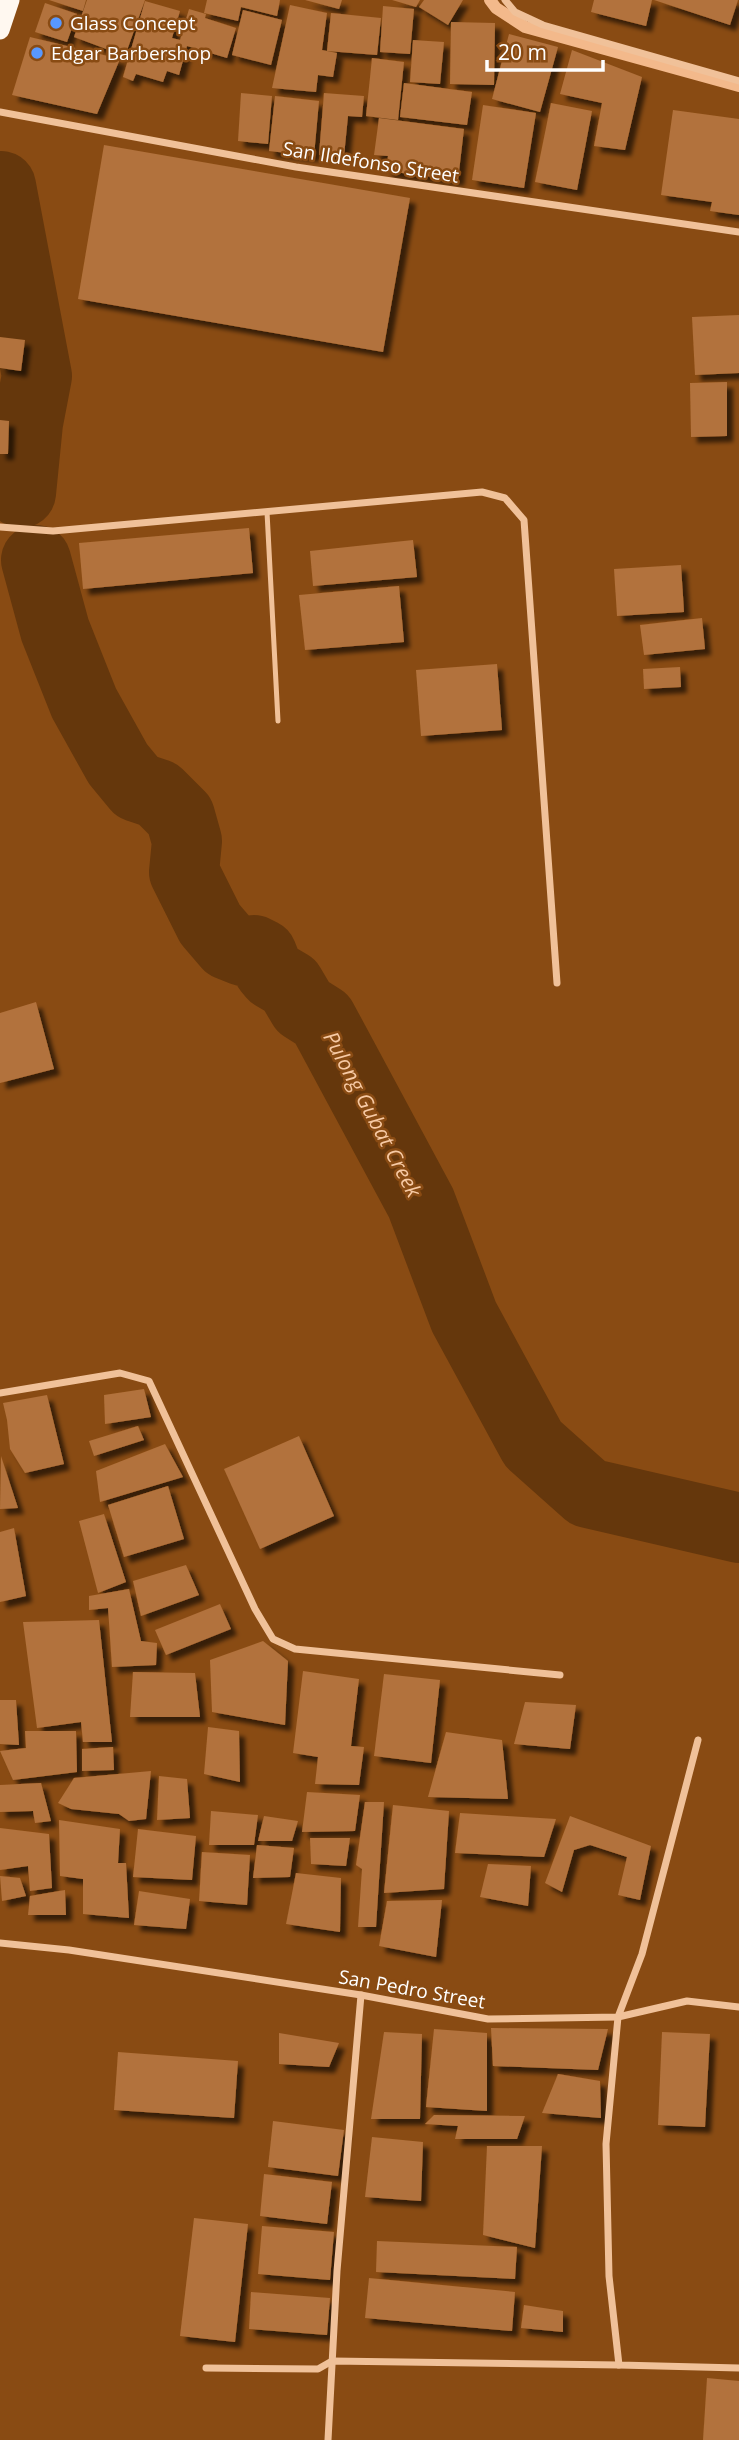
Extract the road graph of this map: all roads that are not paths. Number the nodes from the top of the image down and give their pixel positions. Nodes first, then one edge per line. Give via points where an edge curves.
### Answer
1 (10, 0) edge
2 (505, 0) edge
3 (0, 30) edge
4 (739, 81) edge
5 (0, 112) edge
6 (739, 232) edge
7 (267, 512) junction
8 (0, 527) edge
9 (278, 721) dead end
10 (557, 983) dead end
11 (0, 1393) edge
12 (559, 1675) dead end
13 (698, 1740) dead end
14 (0, 1943) edge
15 (361, 1995) junction
16 (739, 2007) edge
17 (618, 2017) junction
18 (332, 2361) junction
19 (619, 2365) junction
20 (206, 2368) dead end
21 (739, 2368) edge
22 (328, 2440) edge

1 - 3 highway
2 - 4 street via 515,12 543,25
5 - 6 street, San Ildefonso Street via 296,167
7 - 8 street via 53,531
7 - 9 lane
7 - 10 street via 482,492 505,498 524,520
11 - 12 street via 120,1373 149,1381 272,1639 295,1649
13 - 17 street via 642,1954
14 - 15 street, San Pedro Street
15 - 17 street, San Pedro Street via 488,2019
15 - 18 street
16 - 17 street, San Pedro Street via 687,2001
17 - 19 street via 606,2144 610,2276
18 - 19 street
18 - 20 street via 318,2369
18 - 22 street
19 - 21 street

